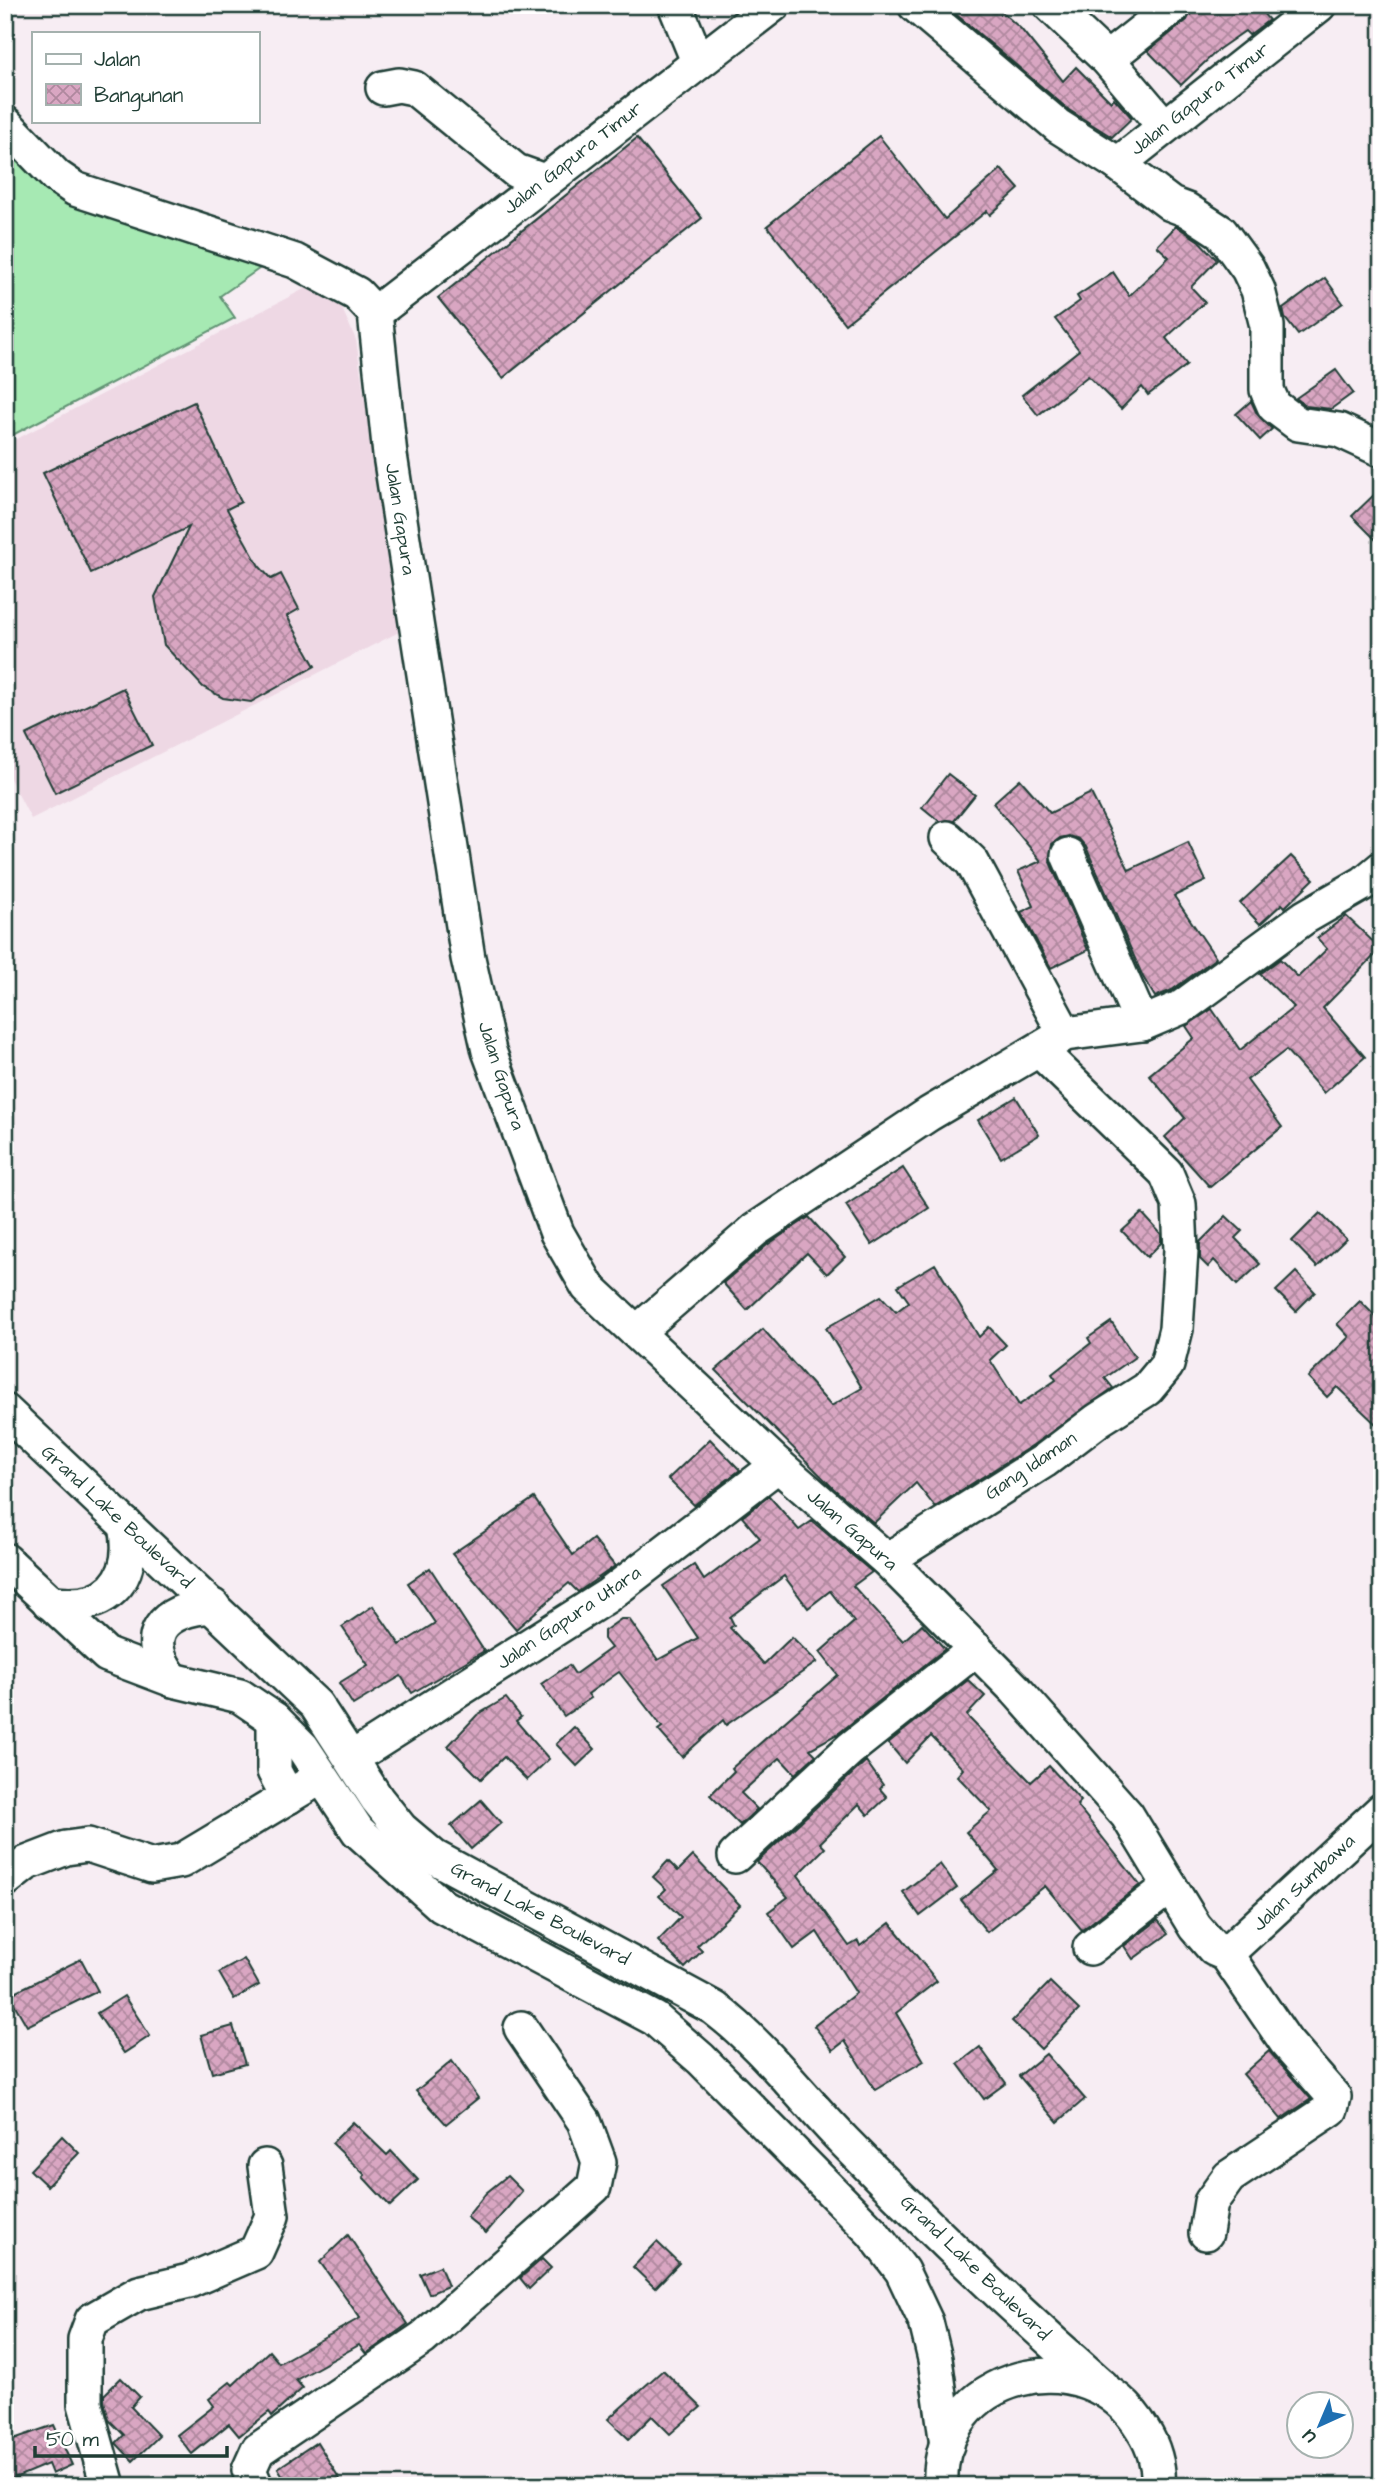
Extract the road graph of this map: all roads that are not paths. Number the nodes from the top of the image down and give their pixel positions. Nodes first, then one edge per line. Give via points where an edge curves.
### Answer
1 (675, 5) edge
2 (773, 5) edge
3 (915, 5) edge
4 (1050, 5) edge
5 (1175, 5) edge
6 (1319, 5) edge
7 (1107, 59) junction
8 (698, 61) junction
9 (383, 88) dead end
10 (5, 123) edge
11 (1164, 126) junction
12 (1118, 164) junction
13 (544, 181) junction
14 (375, 313) junction
15 (1382, 450) edge
16 (947, 838) dead end
17 (1068, 855) dead end
18 (1382, 868) edge
19 (1142, 1024) junction
20 (1052, 1042) junction
21 (637, 1332) junction
22 (5, 1411) edge
23 (778, 1465) junction
24 (126, 1525) junction
25 (5, 1560) edge
26 (887, 1560) junction
27 (49, 1602) junction
28 (213, 1606) junction
29 (976, 1649) junction
30 (173, 1680) junction
31 (274, 1719) junction
32 (352, 1758) junction
33 (321, 1777) junction
34 (288, 1797) junction
35 (1382, 1810) edge
36 (735, 1856) dead end
37 (5, 1880) edge
38 (1170, 1886) junction
39 (1090, 1948) dead end
40 (1226, 1954) junction
41 (521, 2028) dead end
42 (265, 2166) dead end
43 (1206, 2233) dead end
44 (1103, 2387) junction
45 (947, 2445) junction
46 (1159, 2484) edge
47 (108, 2486) edge
48 (257, 2486) edge
49 (941, 2486) edge

1 - 8 street
2 - 8 street, Jalan Gapura Timur
3 - 12 street, Jalan Gapura Timur via 1058,126
4 - 7 street
5 - 7 street
6 - 11 street, Jalan Gapura Timur
7 - 11 street
8 - 13 street, Jalan Gapura Timur
9 - 13 street via 414,88 516,171
10 - 14 street via 56,176 75,189 295,261 356,294
11 - 12 street, Jalan Gapura Timur
12 - 15 street via 1171,204 1221,232 1248,269 1267,326 1267,390 1274,406 1298,424 1339,430
13 - 14 street, Jalan Gapura Timur
14 - 21 street, Jalan Gapura via 392,468 468,958 489,1051 557,1233 587,1287
16 - 20 street via 972,862
17 - 19 street
18 - 19 street via 1305,916 1182,1007
19 - 20 street
20 - 21 street via 833,1175 755,1230
20 - 26 street, Gang Idaman via 1166,1172 1179,1204 1176,1329 1167,1365 1147,1389 1044,1461
21 - 23 street, Jalan Gapura
22 - 24 street, Grand Lake Boulevard
23 - 26 street, Jalan Gapura
23 - 32 street, Jalan Gapura Utara via 607,1596
24 - 27 street via 129,1558 118,1582 106,1594 74,1606
24 - 28 street, Grand Lake Boulevard
25 - 27 street, Grand Lake Boulevard
26 - 29 street, Jalan Gapura
27 - 30 street, Grand Lake Boulevard via 107,1655
28 - 30 street via 191,1607 161,1625 156,1648
28 - 32 street, Grand Lake Boulevard via 316,1706
29 - 36 street via 850,1749
29 - 38 street, Jalan Gapura via 1127,1815
30 - 31 street, Grand Lake Boulevard via 240,1696
31 - 33 street, Grand Lake Boulevard via 303,1748
31 - 34 street via 274,1771
32 - 44 street, Grand Lake Boulevard via 401,1829 433,1857 714,2008 744,2031 857,2154
33 - 34 street
33 - 45 street, Grand Lake Boulevard via 358,1830 442,1906 655,2020 701,2059 873,2233 902,2271 926,2322
34 - 37 street via 181,1861 152,1866 88,1845 27,1863
35 - 40 street, Jalan Sumbawa
38 - 39 street
38 - 40 street, Jalan Gapura via 1213,1949
40 - 43 street, Jalan Gapura via 1286,2042 1334,2097 1331,2109 1229,2177 1211,2202
41 - 48 street via 584,2121 599,2162 594,2187 423,2337 258,2450 249,2470
42 - 47 street via 272,2216 256,2252 189,2281 139,2293 92,2320 85,2339 85,2404
44 - 45 street via 1068,2375 1029,2375 1006,2383 965,2412
44 - 46 street, Grand Lake Boulevard via 1133,2411 1152,2444
45 - 49 street

